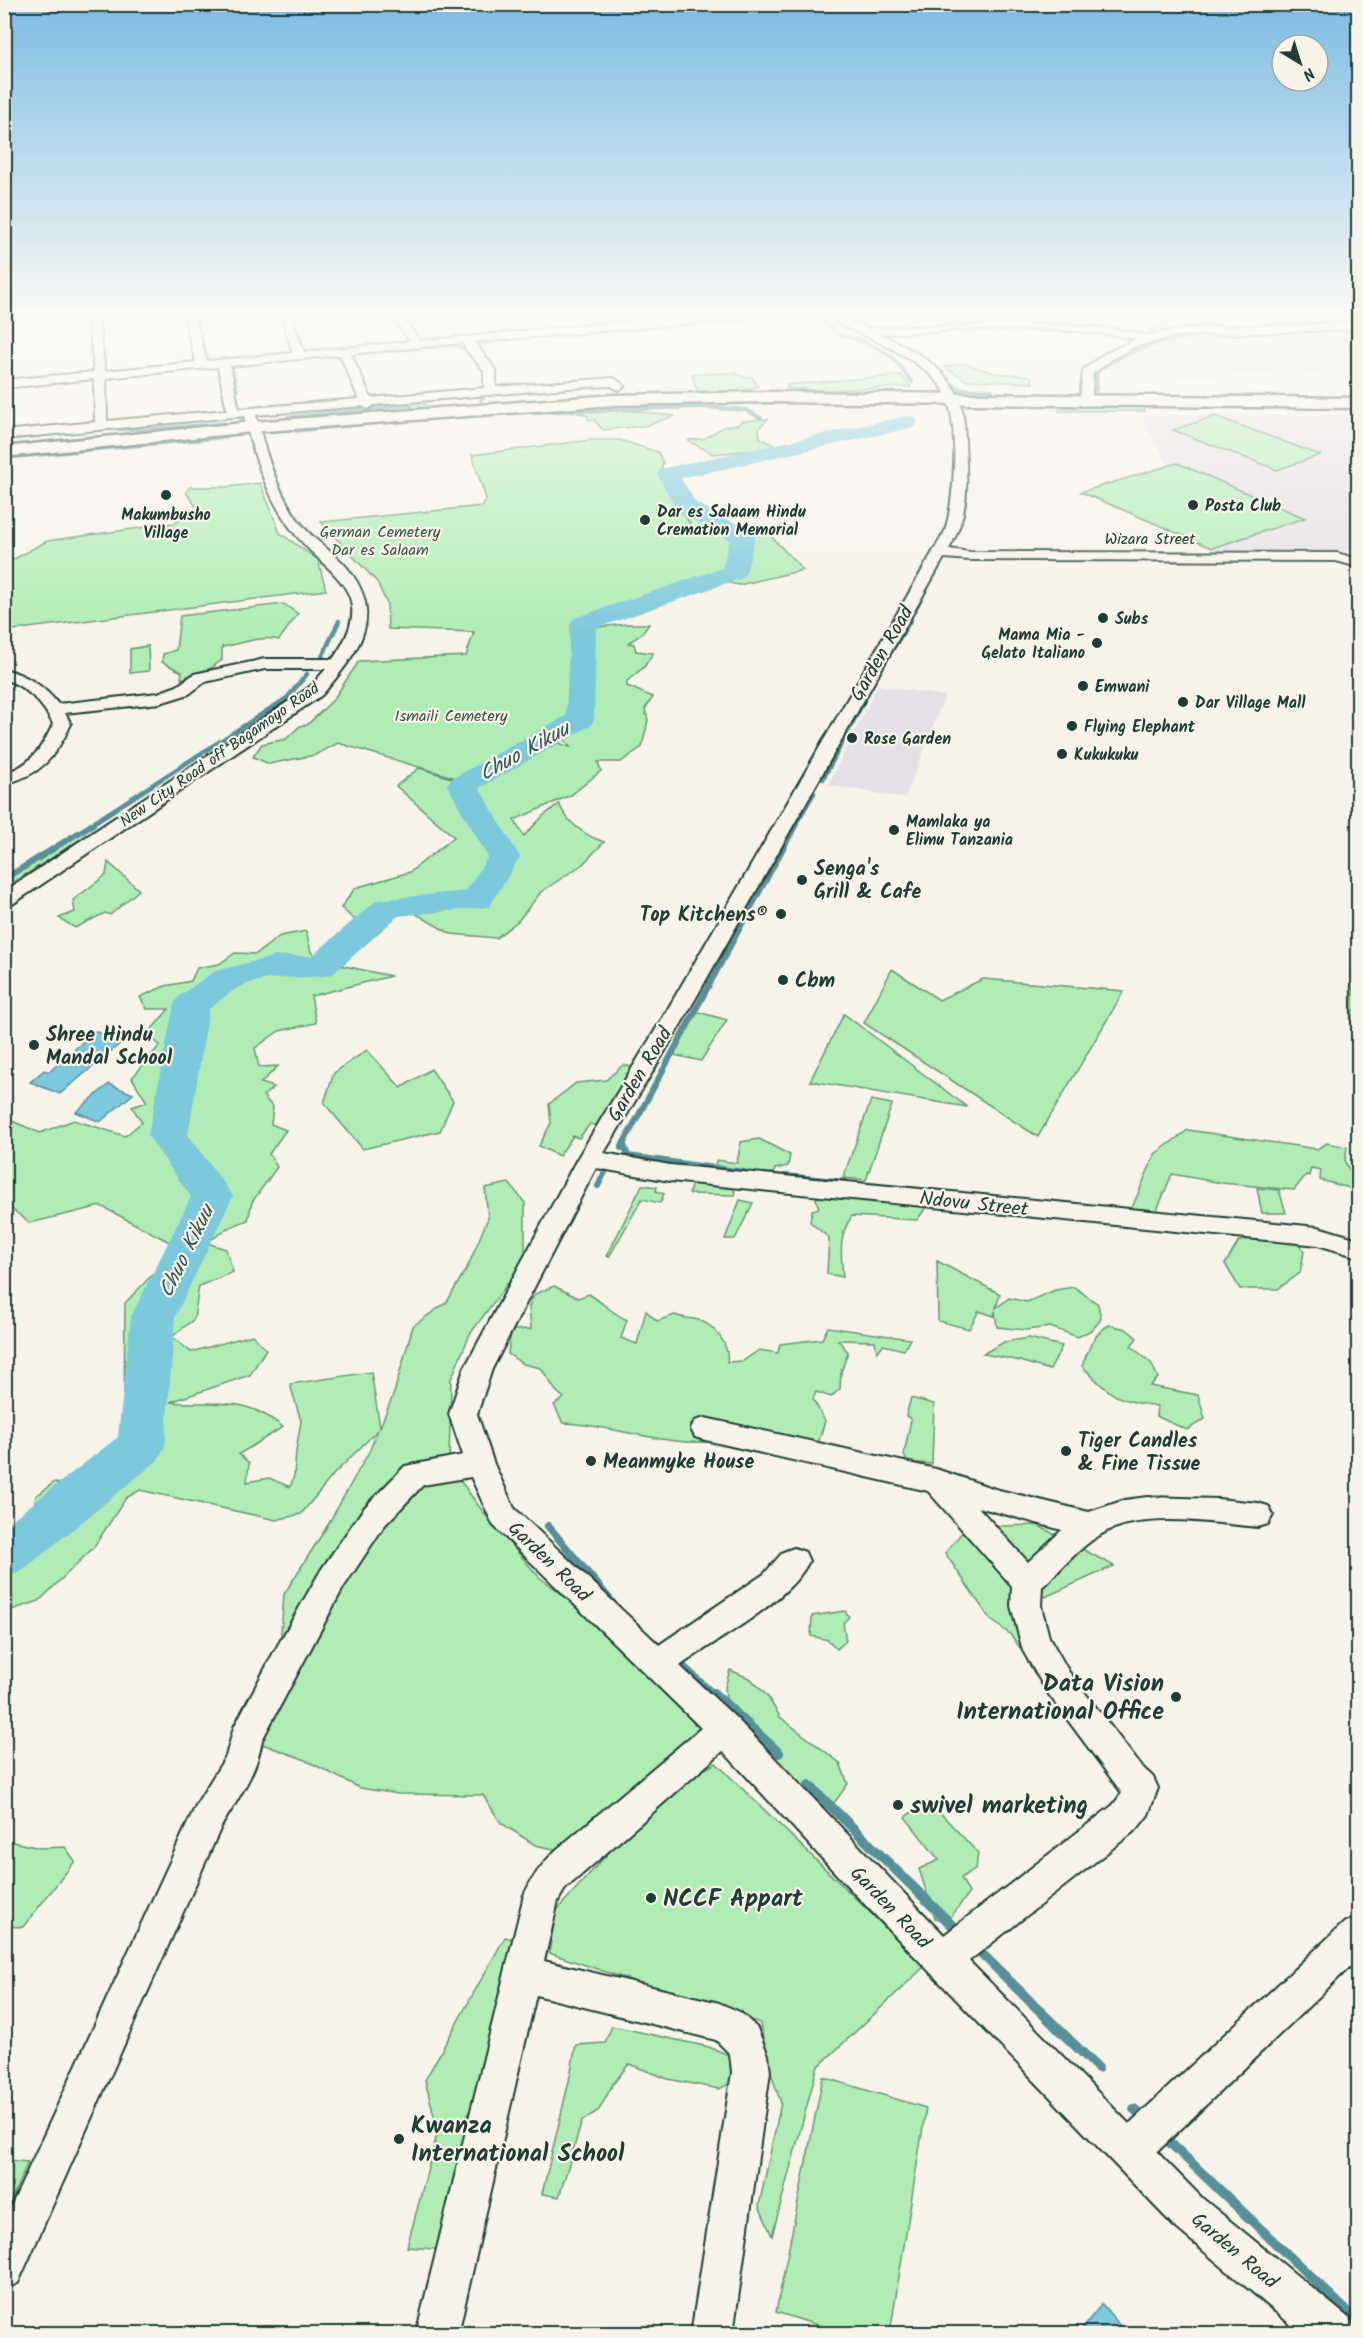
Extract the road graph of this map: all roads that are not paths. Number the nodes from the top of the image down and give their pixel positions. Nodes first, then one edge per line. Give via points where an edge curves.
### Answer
1 (101, 425) edge
2 (150, 425) edge
3 (195, 425) edge
4 (249, 425) edge
5 (955, 425) edge
6 (4, 436) edge
7 (4, 452) edge
8 (940, 553) junction
9 (1359, 563) edge
10 (338, 664) junction
11 (4, 674) edge
12 (55, 709) junction
13 (4, 779) edge
14 (4, 901) edge
15 (589, 1159) junction
16 (1359, 1248) edge
17 (705, 1429) dead end
18 (480, 1464) junction
19 (936, 1481) junction
20 (1258, 1515) dead end
21 (1090, 1525) junction
22 (794, 1561) dead end
23 (1027, 1582) junction
24 (658, 1666) junction
25 (724, 1729) junction
26 (1359, 1935) edge
27 (942, 1959) junction
28 (523, 1974) junction
29 (1129, 2151) junction
30 (4, 2269) edge
31 (437, 2334) edge
32 (712, 2334) edge
33 (1335, 2334) edge

1 - 6 street
2 - 6 highway
3 - 7 highway
4 - 10 street, New City Road off Bagamoyo Road via 295,525 354,585 361,613 359,628
5 - 8 street, Garden Road via 961,467 960,508
8 - 9 street, Wizara Street via 1337,557
8 - 15 street, Garden Road
10 - 12 street via 265,664 200,678 183,690 160,698
10 - 14 street, New City Road off Bagamoyo Road via 316,692
11 - 12 street via 37,690
12 - 13 street via 62,724 53,744 34,767
15 - 16 street, Ndovu Street via 670,1173 1318,1236
15 - 18 street, Garden Road via 478,1369 463,1414
17 - 19 street
18 - 24 street, Garden Road via 503,1516
18 - 30 street via 415,1474 374,1517 332,1579 246,1738 242,1761 209,1815
19 - 21 street via 995,1501
19 - 23 street
20 - 21 street via 1196,1509 1127,1511
21 - 23 street
22 - 24 street via 775,1583
23 - 27 street via 1026,1606 1034,1641 1058,1682 1141,1788 1125,1817
24 - 25 street, Garden Road
25 - 27 street, Garden Road
25 - 28 street via 553,1876 542,1895
26 - 29 street
27 - 29 street, Garden Road
28 - 31 street
28 - 32 street via 719,2022 731,2026 747,2045 751,2072
29 - 33 street, Garden Road via 1188,2212

